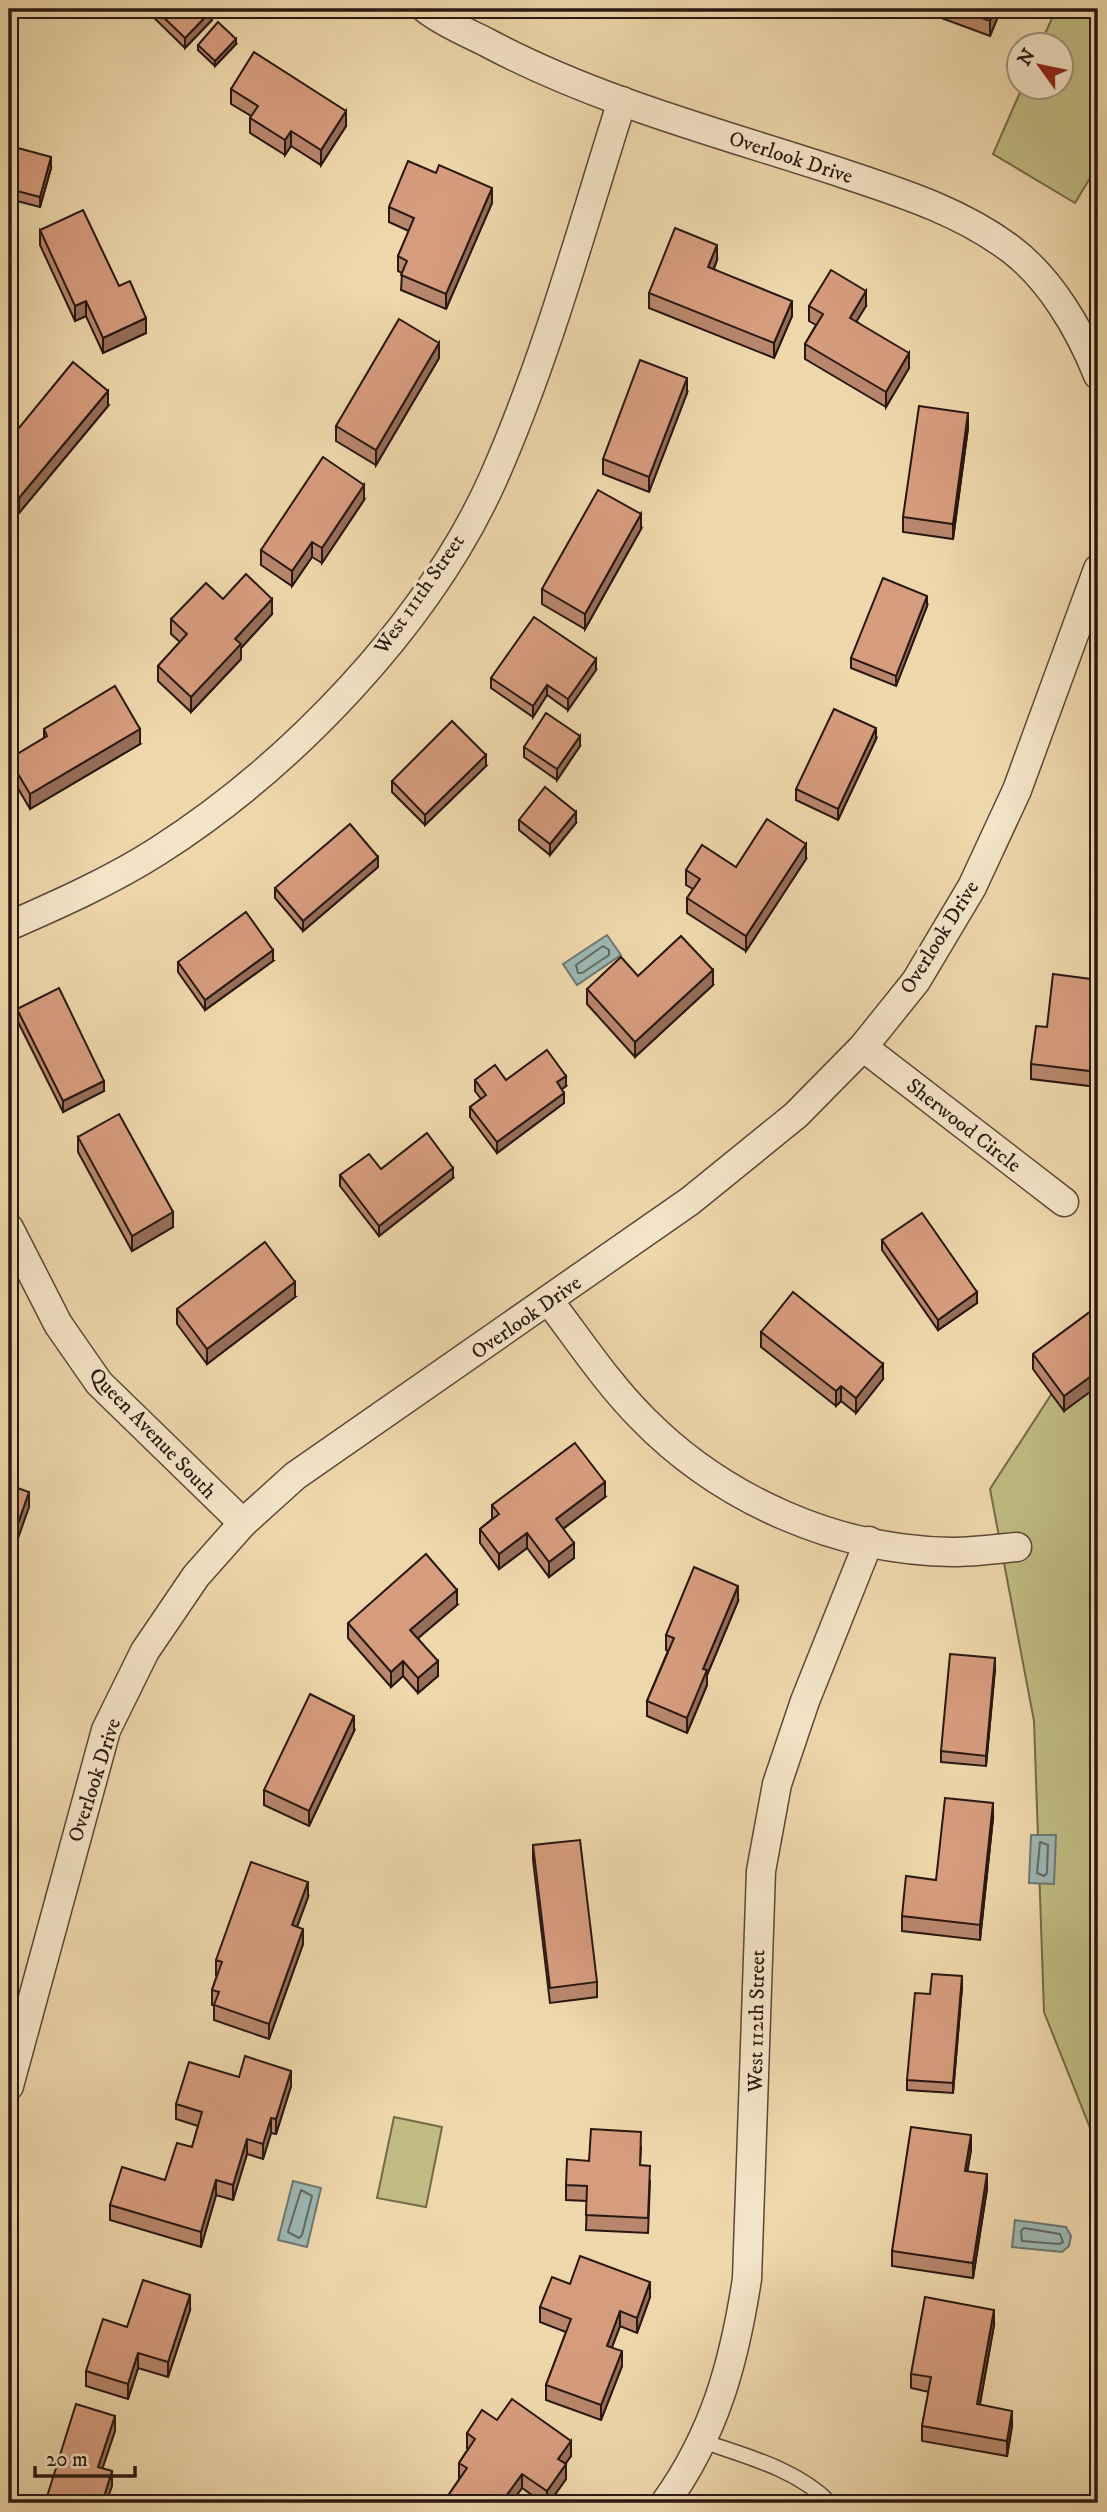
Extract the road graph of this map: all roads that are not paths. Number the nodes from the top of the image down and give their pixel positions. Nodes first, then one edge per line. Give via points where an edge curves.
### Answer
1 (426, 9) edge
2 (622, 101) junction
3 (1098, 375) edge
4 (1098, 569) edge
5 (9, 926) edge
6 (863, 1047) junction
7 (1064, 1202) dead end
8 (9, 1228) edge
9 (549, 1301) junction
10 (243, 1523) junction
11 (869, 1541) junction
12 (1017, 1547) dead end
13 (13, 2053) edge
14 (9, 2086) edge
15 (702, 2441) junction
16 (665, 2503) edge
17 (830, 2503) edge

1 - 2 street, Overlook Drive via 525,63
2 - 3 street, Overlook Drive via 962,217 1013,251 1055,296
2 - 5 street, West 111th Street via 528,393 492,481 446,563 391,640 323,718 244,789 158,852
4 - 6 street, Overlook Drive via 1017,790 972,887 916,981
6 - 7 street, Sherwood Circle
6 - 9 street, Overlook Drive via 796,1115 701,1192
8 - 10 street, Queen Avenue South via 58,1324 99,1383
9 - 10 street, Overlook Drive via 295,1476
9 - 11 street via 642,1419 698,1466 760,1506 829,1533
10 - 13 street, Overlook Drive via 196,1576 145,1651 106,1730
11 - 12 street via 953,1552
11 - 15 street, West 112th Street via 777,1784 761,1871 747,2279 736,2345
13 - 14 street, Overlook Drive
15 - 16 street, West 112th Street
15 - 17 lane via 774,2467

